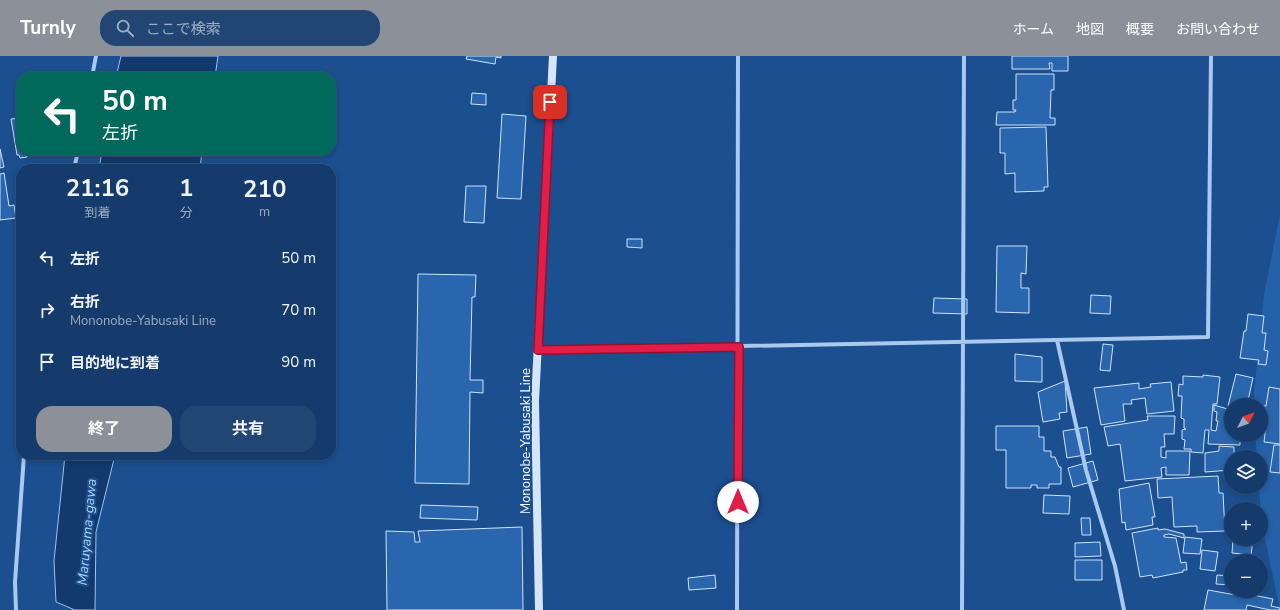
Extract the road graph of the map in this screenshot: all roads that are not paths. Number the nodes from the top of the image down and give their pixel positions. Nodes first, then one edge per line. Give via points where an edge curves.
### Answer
1 (96, 56) edge
2 (553, 56) edge
3 (738, 56) edge
4 (964, 56) edge
5 (1211, 56) edge
6 (93, 72) edge
7 (1057, 340) junction
8 (963, 342) junction
9 (739, 347) junction
10 (538, 350) junction
11 (24, 460) edge
12 (16, 610) edge
13 (539, 610) edge
14 (737, 610) edge
15 (962, 610) edge
16 (1124, 610) edge

1 - 6 street
2 - 10 main road, Mononobe-Yabusaki Line
3 - 9 street
4 - 8 street
5 - 7 street via 1208,337
7 - 8 street
7 - 16 street via 1086,470 1115,566
8 - 9 street
8 - 15 street
9 - 10 street
9 - 14 street
10 - 13 main road, Mononobe-Yabusaki Line via 535,401
11 - 12 street via 15,582

